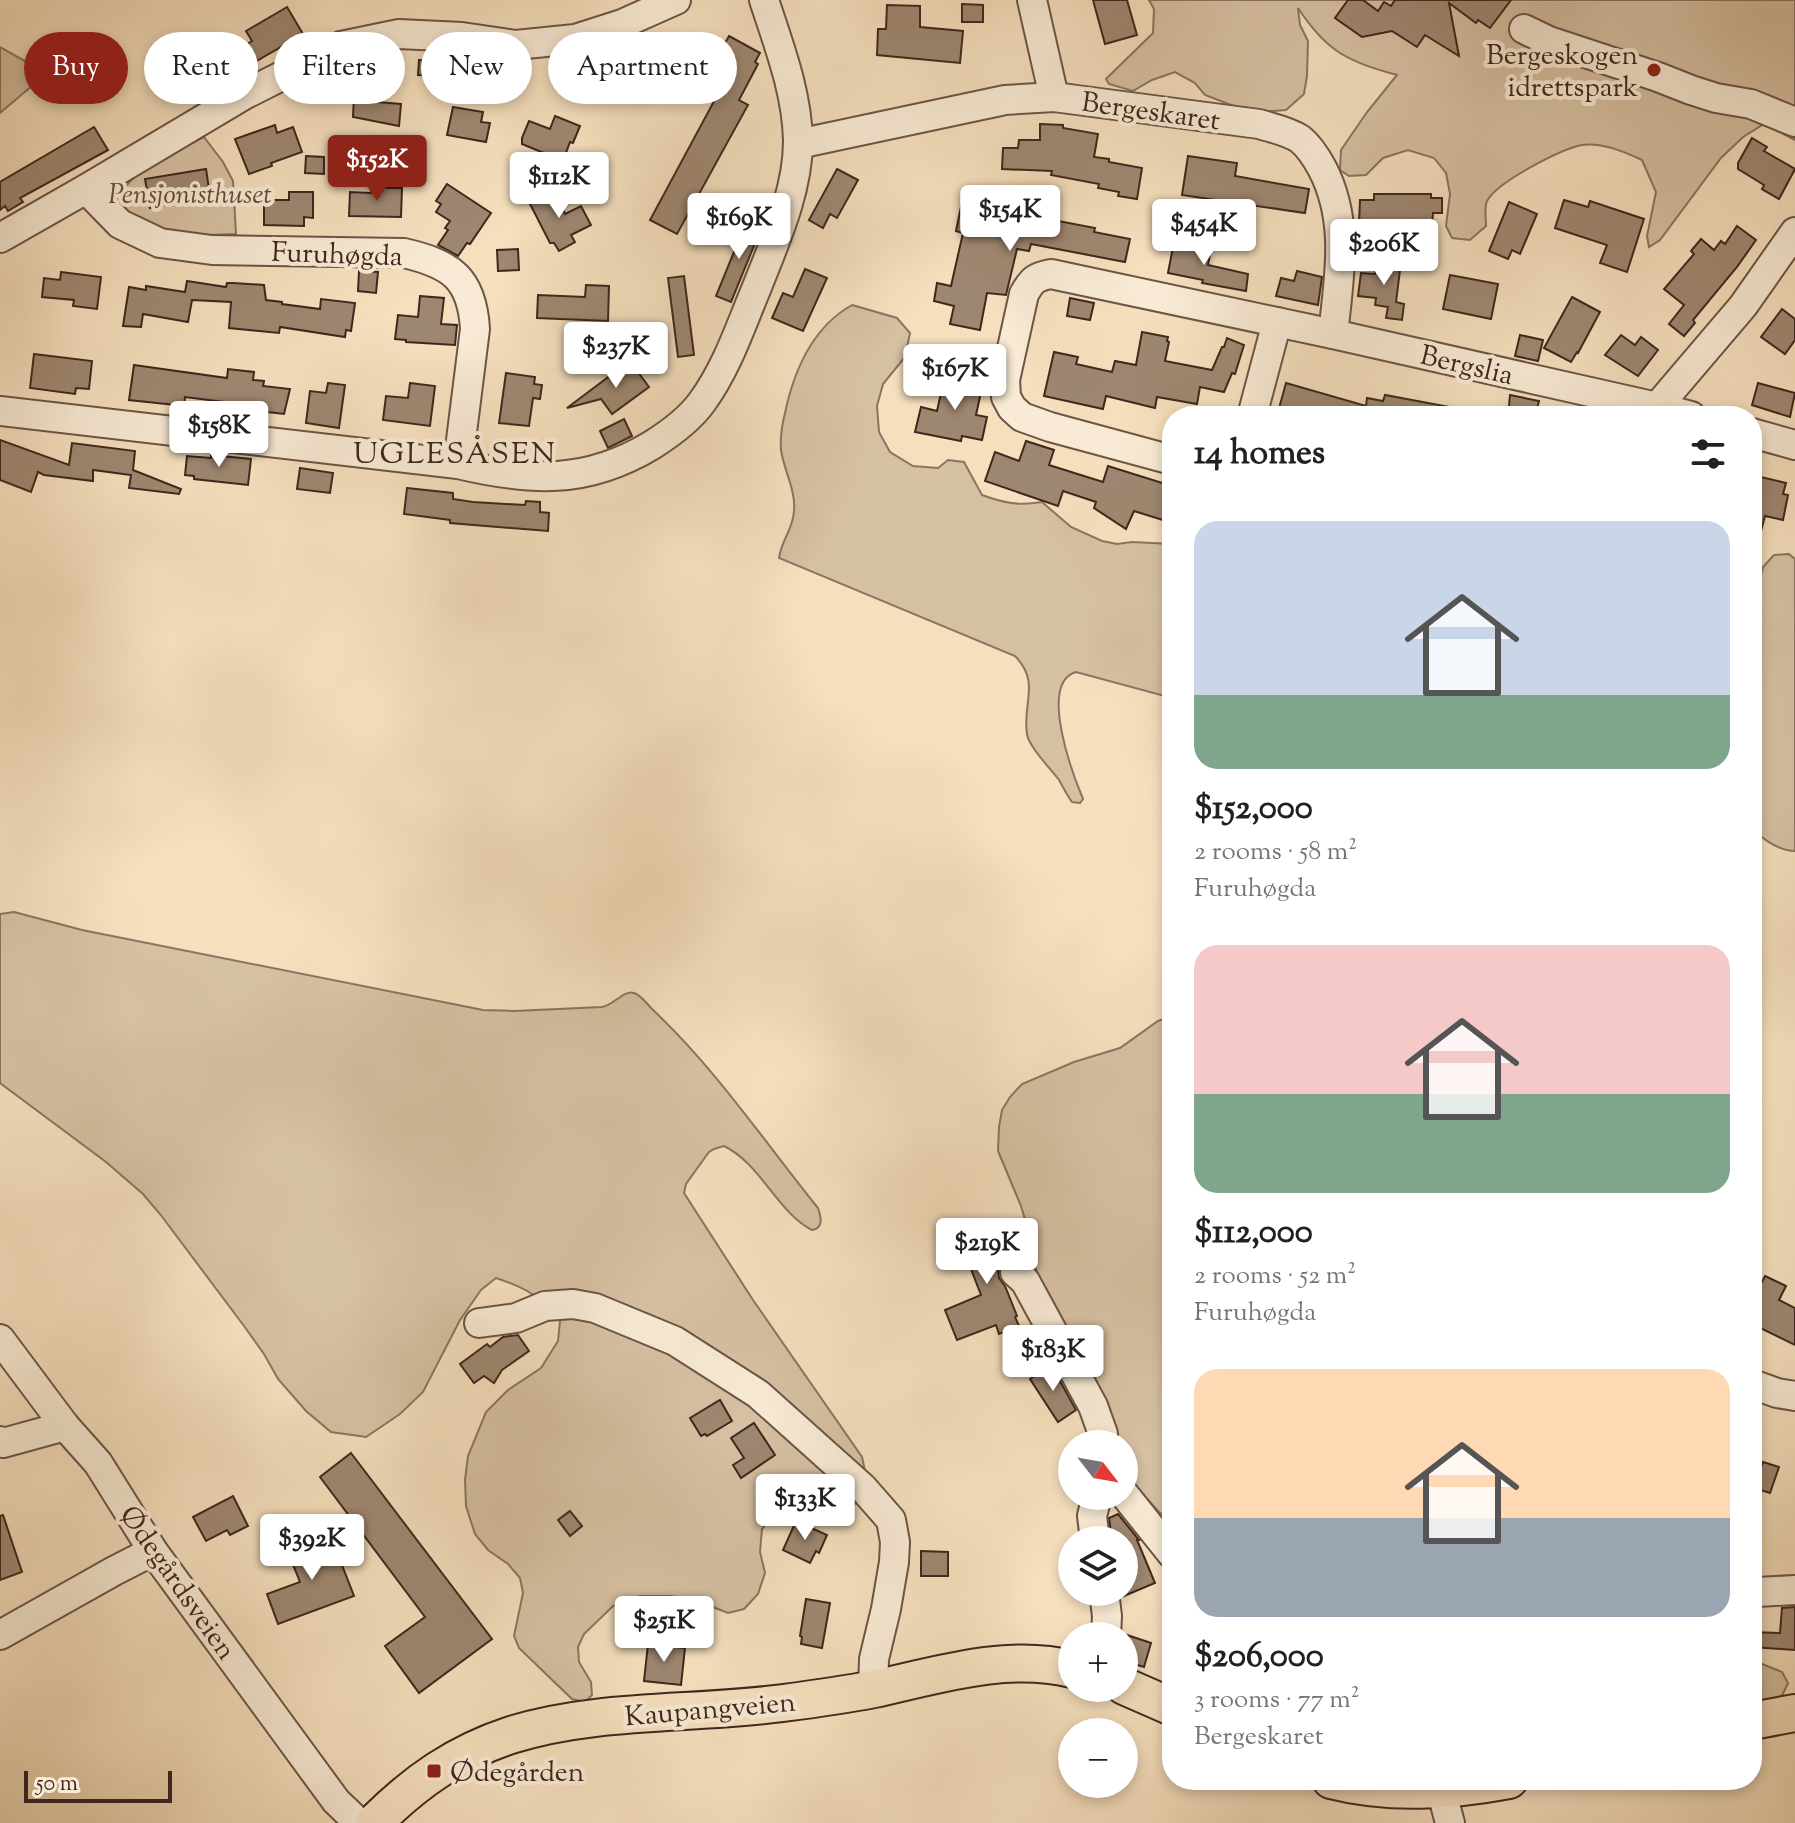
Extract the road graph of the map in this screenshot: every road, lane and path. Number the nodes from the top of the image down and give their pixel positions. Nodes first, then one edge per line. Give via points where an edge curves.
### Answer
1 (676, 0) edge
2 (764, 0) edge
3 (1032, 0) edge
4 (1524, 29) dead end
5 (1054, 97) junction
6 (1795, 122) edge
7 (798, 144) junction
8 (86, 189) junction
9 (1795, 232) edge
10 (0, 238) edge
11 (1277, 322) junction
12 (1333, 334) junction
13 (1255, 406) edge
14 (1631, 406) edge
15 (1656, 406) edge
16 (0, 411) edge
17 (1762, 436) edge
18 (1795, 445) edge
19 (1162, 457) edge
20 (458, 464) junction
21 (1015, 1272) dead end
22 (479, 1323) dead end
23 (0, 1339) edge
24 (1762, 1388) edge
25 (1795, 1396) edge
26 (65, 1426) junction
27 (1102, 1430) edge
28 (0, 1441) edge
29 (1137, 1510) edge
30 (1162, 1542) edge
31 (153, 1551) junction
32 (1795, 1590) edge
33 (1762, 1592) edge
34 (0, 1635) edge
35 (1058, 1668) edge
36 (873, 1689) junction
37 (1138, 1692) edge
38 (1162, 1703) edge
39 (1795, 1713) edge
40 (1762, 1719) edge
41 (1385, 1790) edge
42 (1485, 1790) edge
43 (1446, 1806) edge
44 (359, 1823) edge
45 (374, 1823) edge

1 - 8 street via 575,39 516,45 399,34 341,46 244,95
2 - 7 street via 795,103
3 - 5 street
4 - 6 street
5 - 7 street, Bergeskaret via 1005,100
5 - 12 street, Bergeskaret via 1259,124 1308,146 1326,176 1341,231
7 - 20 street via 792,186 773,247 727,359 702,403 684,422 632,457 579,473 503,474
8 - 10 street
8 - 20 street, Furuhøgda via 120,224 160,243 212,250 404,253 430,259 454,274 474,307 475,329
9 - 15 street via 1743,306
11 - 12 street, Bergslia
11 - 13 street
11 - 19 street, Bergslia via 1051,274 1031,281 1005,380 1012,408 1050,427
12 - 14 street, Bergslia
16 - 20 street
17 - 18 street
21 - 27 street via 1025,1281
22 - 36 street via 573,1304 675,1341 758,1394 863,1488 891,1520 895,1542
23 - 26 street, Ødegårdsveien
24 - 25 street
26 - 28 street
26 - 31 street, Ødegårdsveien via 98,1463
29 - 30 street
31 - 34 street
31 - 44 street, Ødegårdsveien via 336,1801
32 - 33 street
35 - 36 main road, Kaupangveien via 990,1665
36 - 45 main road, Kaupangveien via 733,1709 580,1720 512,1735 441,1766
37 - 38 main road
39 - 40 main road
41 - 43 main road
42 - 43 main road

